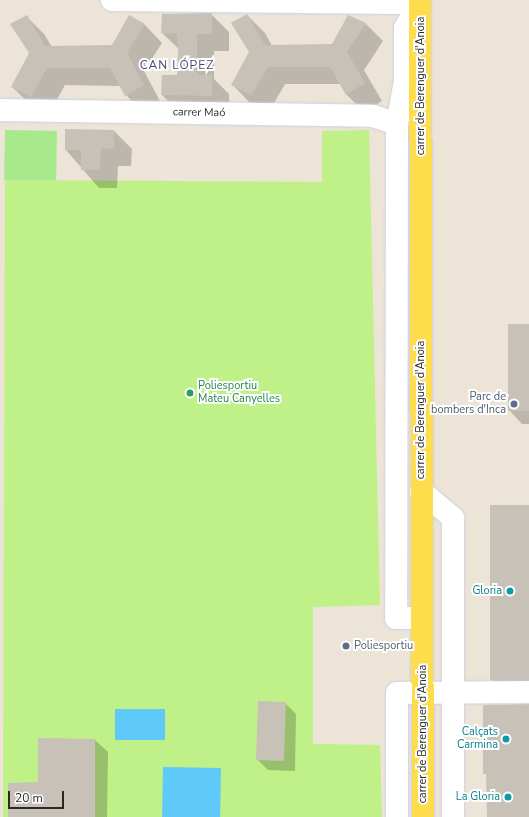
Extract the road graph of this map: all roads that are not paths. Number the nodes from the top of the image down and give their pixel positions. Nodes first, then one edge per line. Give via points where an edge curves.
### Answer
1 (112, 0) edge
2 (420, 2) edge
3 (0, 110) edge
4 (397, 124) junction
5 (421, 491) junction
6 (422, 618) junction
7 (453, 692) junction
8 (529, 692) edge
9 (422, 694) junction
10 (397, 817) edge
11 (424, 817) edge
12 (453, 817) edge

1 - 2 street
2 - 4 street via 405,28 405,81
2 - 5 main road, carrer de Berenguer d'Anoia
3 - 4 street, carrer Maó via 373,116
4 - 6 street via 396,618
5 - 6 main road, carrer de Berenguer d'Anoia
5 - 7 street via 453,518
6 - 9 main road, carrer de Berenguer d'Anoia
7 - 8 street
7 - 9 street
7 - 12 street
9 - 10 street via 397,693
9 - 11 main road, carrer de Berenguer d'Anoia

